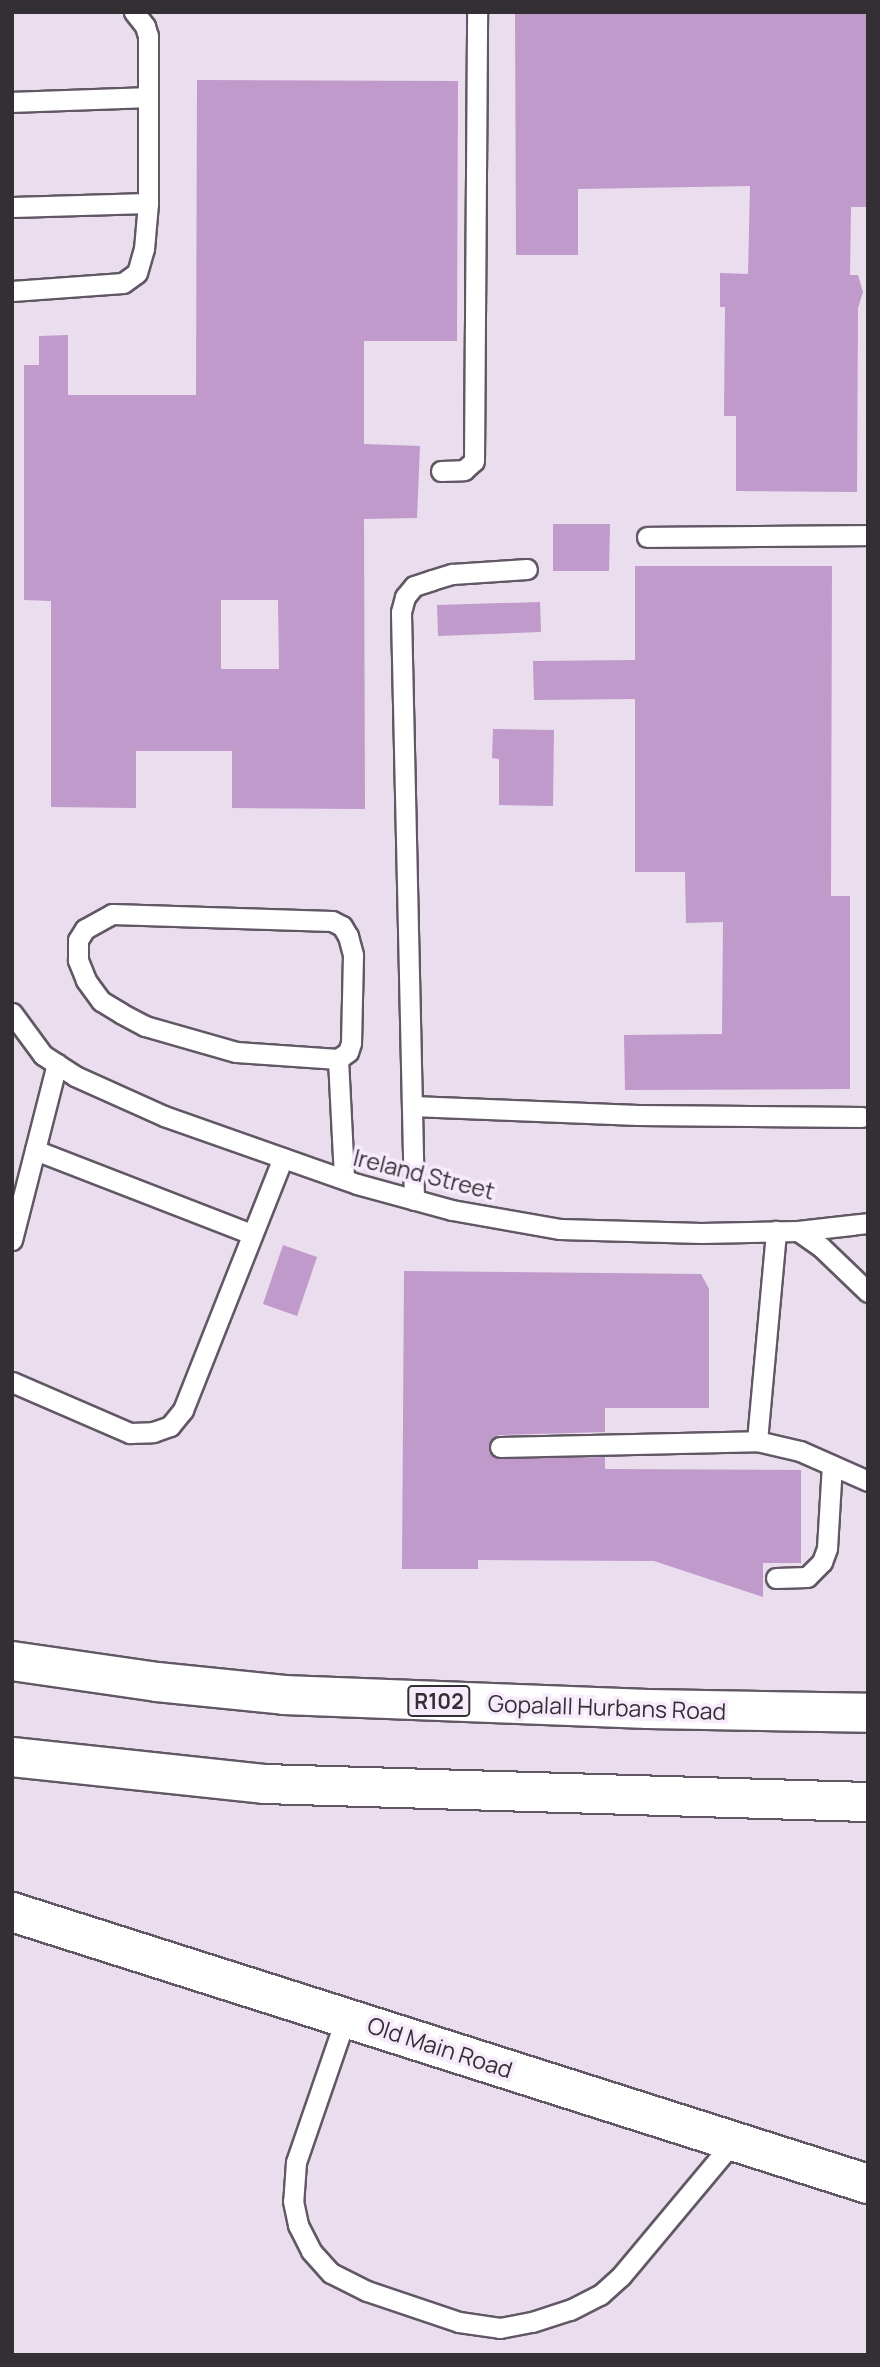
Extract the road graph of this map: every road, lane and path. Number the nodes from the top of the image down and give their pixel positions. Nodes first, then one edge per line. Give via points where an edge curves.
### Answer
1 (134, 12) edge
2 (477, 12) edge
3 (148, 97) junction
4 (12, 102) edge
5 (148, 203) junction
6 (12, 207) edge
7 (12, 291) edge
8 (441, 471) dead end
9 (868, 535) edge
10 (646, 537) dead end
11 (527, 569) dead end
12 (12, 1013) edge
13 (19, 1036) edge
14 (338, 1059) junction
15 (57, 1064) junction
16 (412, 1106) junction
17 (862, 1117) dead end
18 (35, 1150) junction
19 (283, 1158) junction
20 (344, 1179) junction
21 (414, 1200) junction
22 (868, 1223) edge
23 (776, 1231) junction
24 (798, 1231) junction
25 (252, 1234) junction
26 (12, 1240) edge
27 (868, 1292) edge
28 (12, 1382) edge
29 (757, 1441) junction
30 (500, 1447) dead end
31 (832, 1465) junction
32 (868, 1481) edge
33 (776, 1578) dead end
34 (12, 1661) edge
35 (868, 1713) edge
36 (12, 1757) edge
37 (868, 1802) edge
38 (12, 1912) edge
39 (346, 2017) junction
40 (734, 2141) junction
41 (868, 2184) edge

1 - 3 lane via 148,37
2 - 8 lane via 474,461 464,470
3 - 4 lane
3 - 5 lane
5 - 6 lane
5 - 7 lane via 144,249 132,278 123,283
9 - 10 lane
11 - 16 lane via 452,574 414,586 401,612
12 - 13 lane, Ireland Street
13 - 15 lane, Ireland Street
14 - 14 lane via 236,1052 145,1026 101,1001 78,960 78,940 85,929 112,914 332,921 342,926 353,956 351,1043 345,1056
14 - 20 lane
15 - 18 lane
15 - 19 lane, Ireland Street via 164,1116
16 - 17 lane
16 - 21 lane
18 - 25 lane
18 - 26 lane
19 - 20 lane, Ireland Street
19 - 25 lane
20 - 21 lane, Ireland Street
21 - 23 lane, Ireland Street via 560,1229
22 - 24 lane, Ireland Street
23 - 24 lane, Ireland Street
23 - 29 lane
24 - 27 lane
25 - 28 lane via 183,1410 170,1426 130,1433
29 - 30 lane
29 - 31 lane via 800,1451
31 - 32 lane
31 - 33 lane via 827,1548 822,1562 807,1577
34 - 35 main road, Gopalall Hurbans Road / R102 via 284,1695
36 - 37 main road via 264,1784
38 - 39 main road, Old Main Road
39 - 40 main road, Old Main Road
39 - 40 lane via 296,2162 293,2200 298,2225 310,2251 331,2273 367,2291 459,2322 499,2328 532,2322 600,2295
40 - 41 main road, Old Main Road

